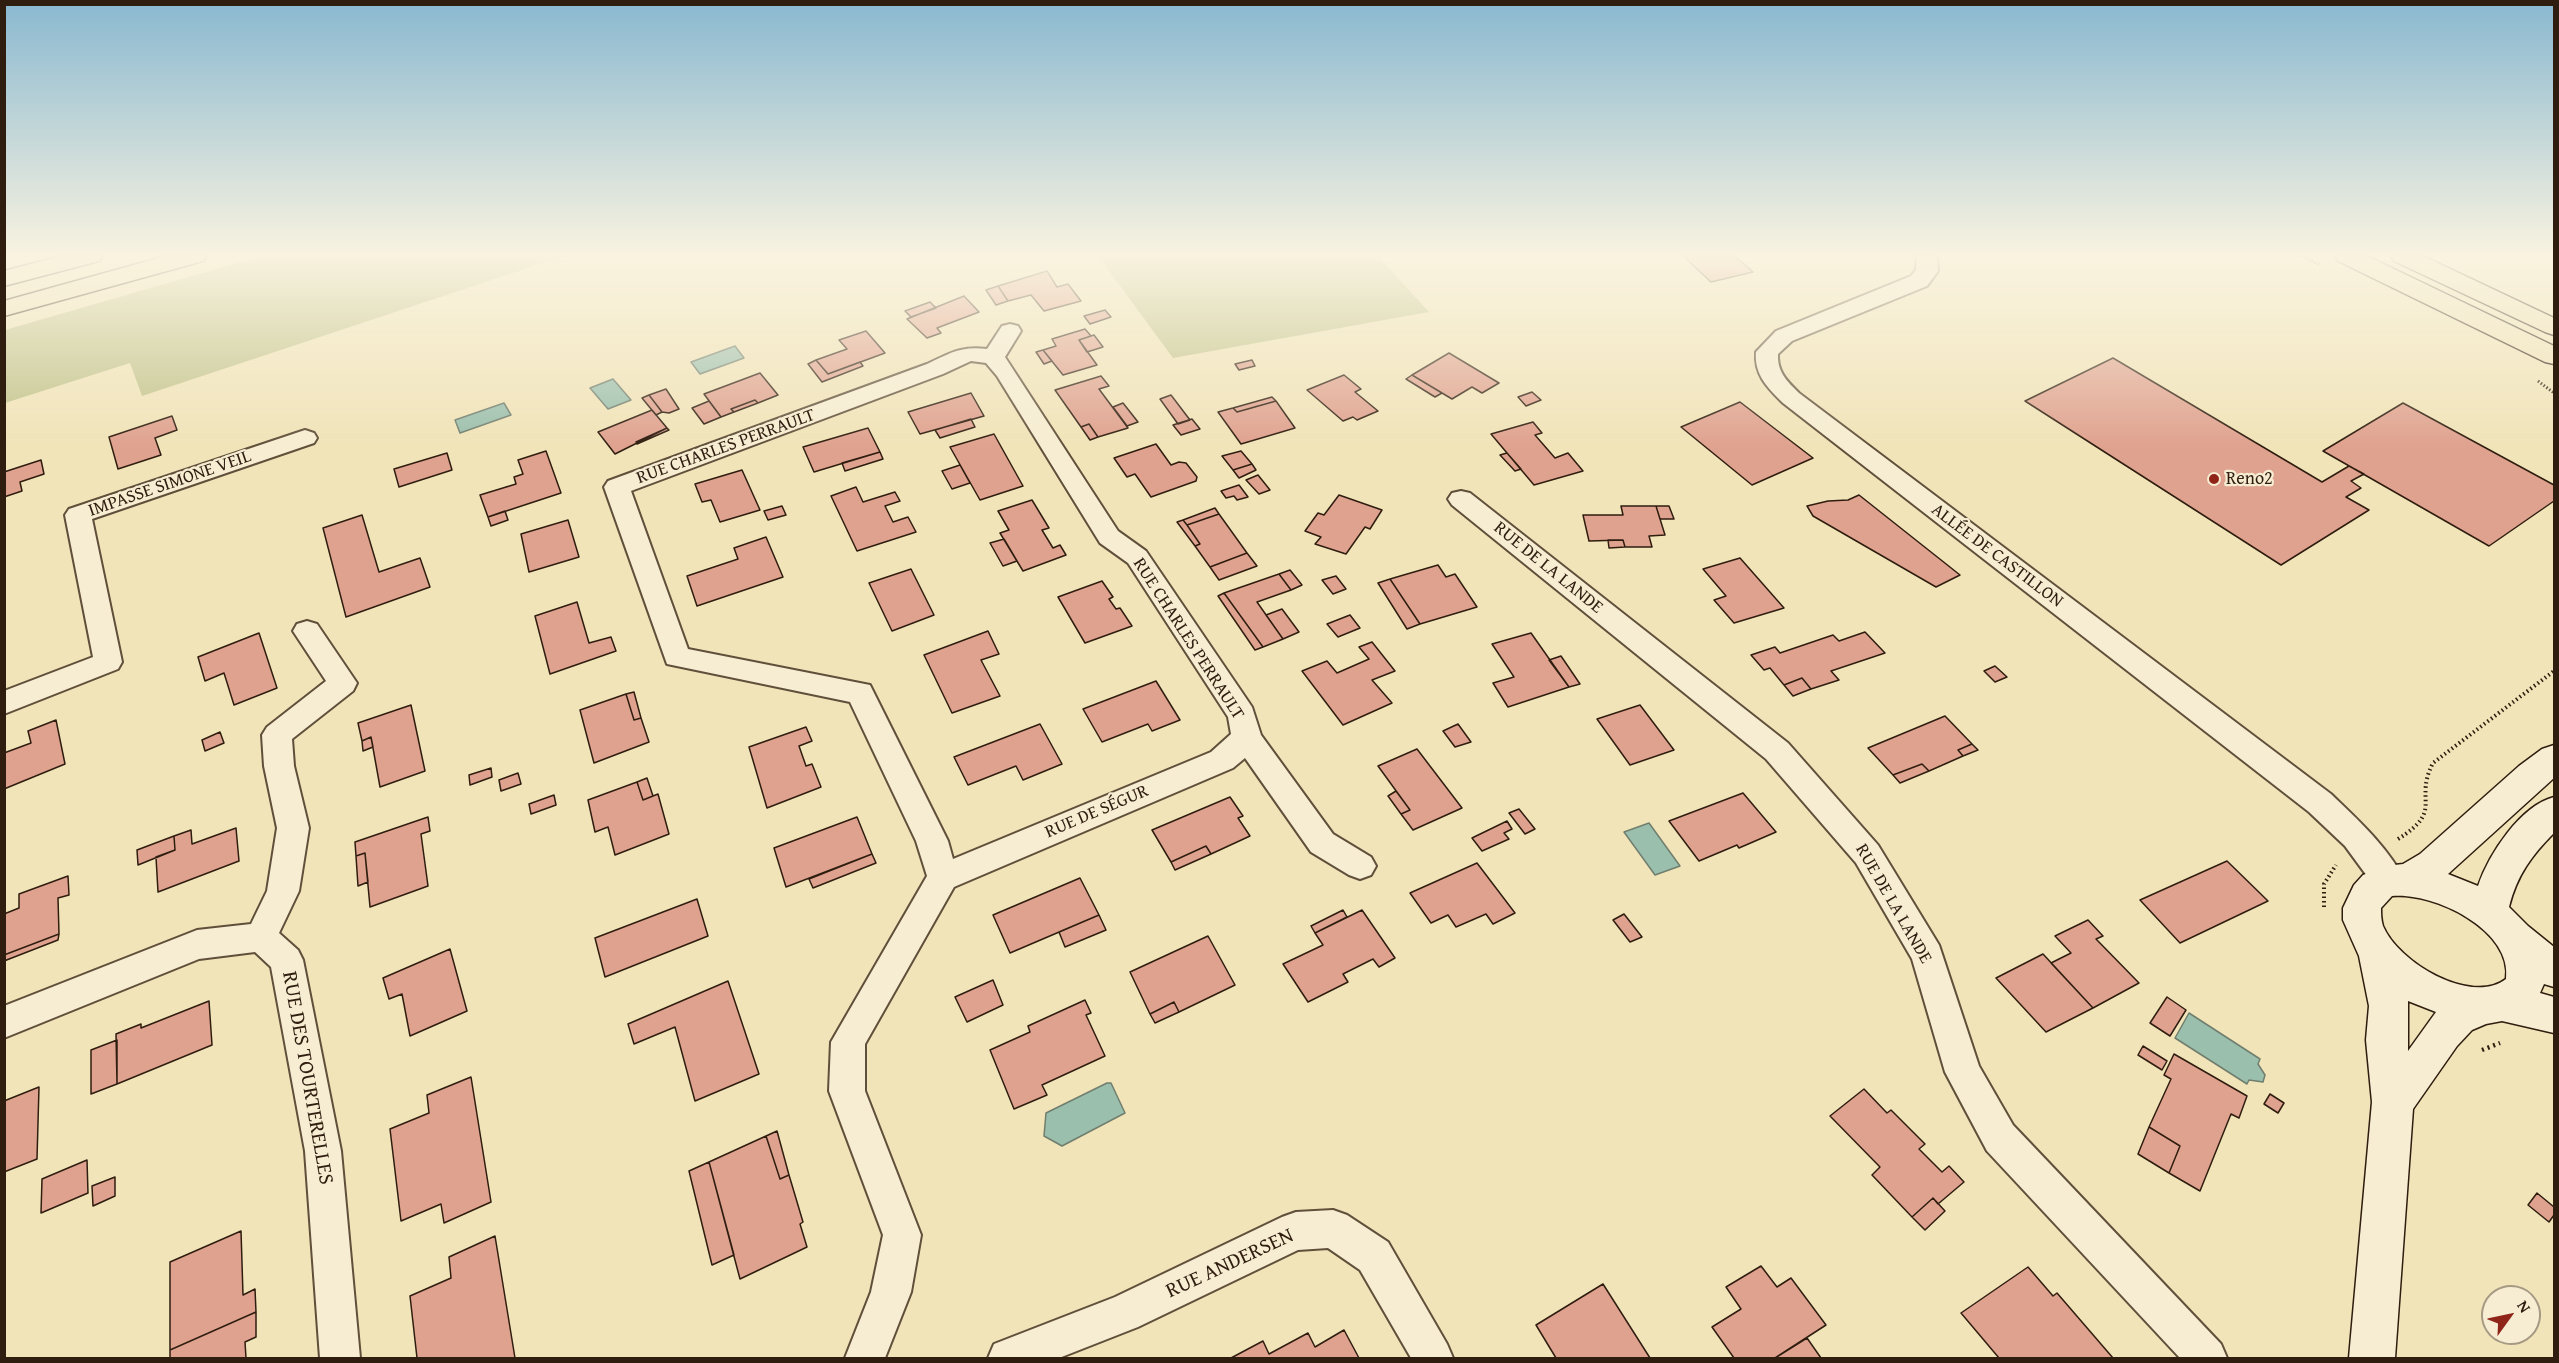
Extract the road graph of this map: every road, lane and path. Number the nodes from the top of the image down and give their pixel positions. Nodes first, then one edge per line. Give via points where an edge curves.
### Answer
1 (1824, 320) edge
2 (2479, 320) edge
3 (2538, 320) edge
4 (2554, 327) edge
5 (1010, 331) dead end
6 (2554, 356) edge
7 (993, 357) junction
8 (304, 438) dead end
9 (1461, 499) dead end
10 (307, 631) dead end
11 (2554, 671) edge
12 (4, 703) edge
13 (1247, 738) junction
14 (2554, 759) edge
15 (2433, 763) dead end
16 (2554, 811) edge
17 (1360, 866) dead end
18 (943, 877) junction
19 (2397, 880) junction
20 (2499, 924) junction
21 (261, 937) junction
22 (2377, 948) junction
23 (2554, 970) edge
24 (2493, 1004) junction
25 (2554, 1015) edge
26 (4, 1022) edge
27 (2392, 1102) junction
28 (340, 1359) edge
29 (866, 1359) edge
30 (1008, 1359) edge
31 (1433, 1359) edge
32 (2207, 1359) edge
33 (2372, 1359) edge

1 - 19 street, ALLÉE DE CASTILLON via 1784,336 1767,352 1765,365 1791,398 2320,803
2 - 6 highway
3 - 4 highway
5 - 7 street
7 - 13 street, RUE CHARLES PERRAULT via 1109,537 1137,557 1242,715
7 - 18 street, RUE CHARLES PERRAULT via 968,354 617,487 677,657 860,693 932,841
8 - 12 street, IMPASSE SIMONE VEIL via 78,515 108,662
9 - 32 street, RUE DE LA LANDE via 1777,751 1867,854 1927,956 1963,1072 2001,1138
10 - 21 street via 343,683 277,735 279,766 293,828 283,891
11 - 15 path
13 - 17 street, RUE CHARLES PERRAULT via 1322,843
13 - 18 street, RUE DE SÉGUR via 1222,760
14 - 19 street via 2433,865
16 - 20 street via 2512,852 2496,884
18 - 29 street via 848,1042 847,1092 902,1235 891,1292
19 - 20 street via 2438,885 2465,897
19 - 22 street via 2372,889 2363,903 2363,921
20 - 23 street
20 - 24 street via 2522,953 2527,973 2523,989 2511,1001
21 - 26 street via 197,945
21 - 28 street, RUE DES TOURTERELLES via 286,960 323,1151
22 - 24 street via 2411,982 2439,996 2466,1005
22 - 27 street via 2389,1006 2386,1040
24 - 25 street
24 - 27 street via 2458,1017
27 - 33 street
30 - 31 street, RUE ANDERSEN via 1124,1313 1296,1231 1333,1229 1374,1256

